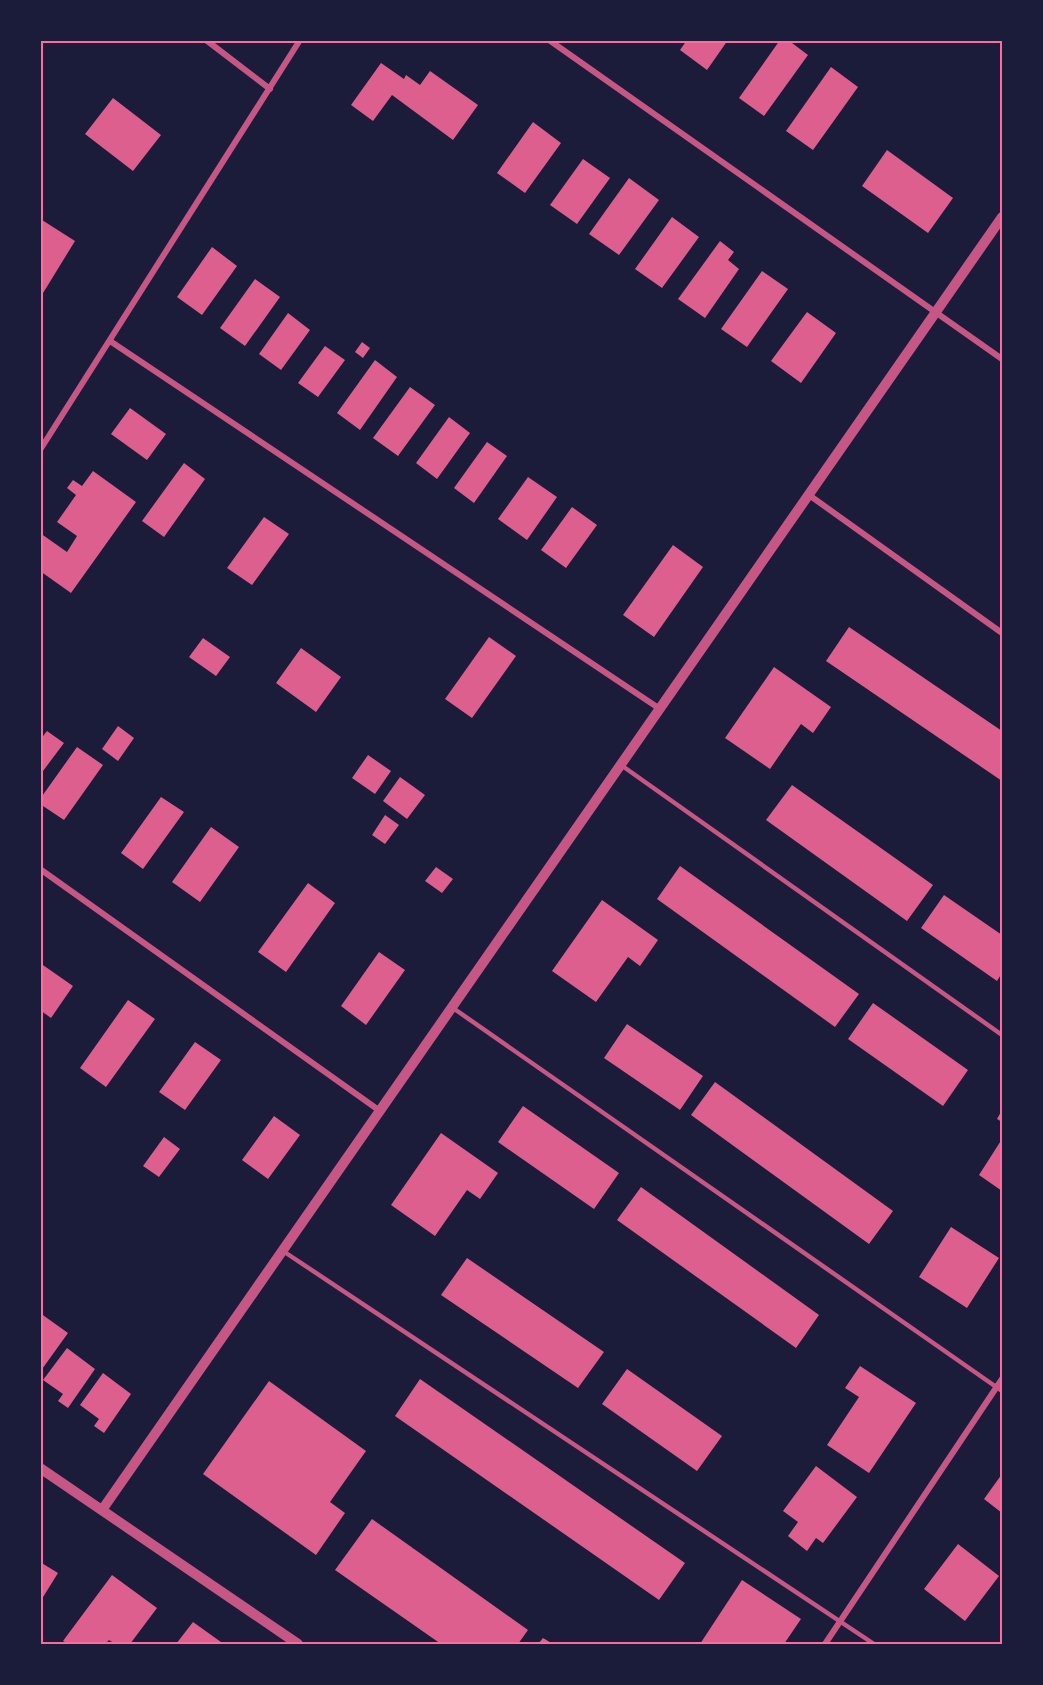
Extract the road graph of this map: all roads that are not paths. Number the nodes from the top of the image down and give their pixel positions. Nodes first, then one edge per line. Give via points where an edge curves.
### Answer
1 (206, 40) edge
2 (300, 40) edge
3 (549, 40) edge
4 (270, 89) junction
5 (1002, 217) edge
6 (936, 312) junction
7 (110, 341) junction
8 (1002, 359) edge
9 (40, 450) edge
10 (809, 495) junction
11 (1002, 633) edge
12 (660, 709) junction
13 (621, 765) junction
14 (40, 869) edge
15 (452, 1008) junction
16 (1002, 1035) edge
17 (380, 1111) junction
18 (283, 1251) junction
19 (1002, 1378) edge
20 (1000, 1389) edge
21 (40, 1468) edge
22 (102, 1509) junction
23 (841, 1622) junction
24 (298, 1644) edge
25 (825, 1644) edge
26 (874, 1644) edge

1 - 4 street
2 - 4 street
3 - 6 street
4 - 7 street
5 - 6 street
6 - 8 street
6 - 10 street
7 - 9 street
7 - 12 street
10 - 11 street
10 - 12 street
12 - 13 street
13 - 15 street
13 - 16 lane
14 - 17 street
15 - 17 street
15 - 20 lane
17 - 18 street
18 - 22 street
18 - 23 lane
19 - 20 street
20 - 23 street
21 - 22 street
22 - 24 street
23 - 25 street
23 - 26 lane

